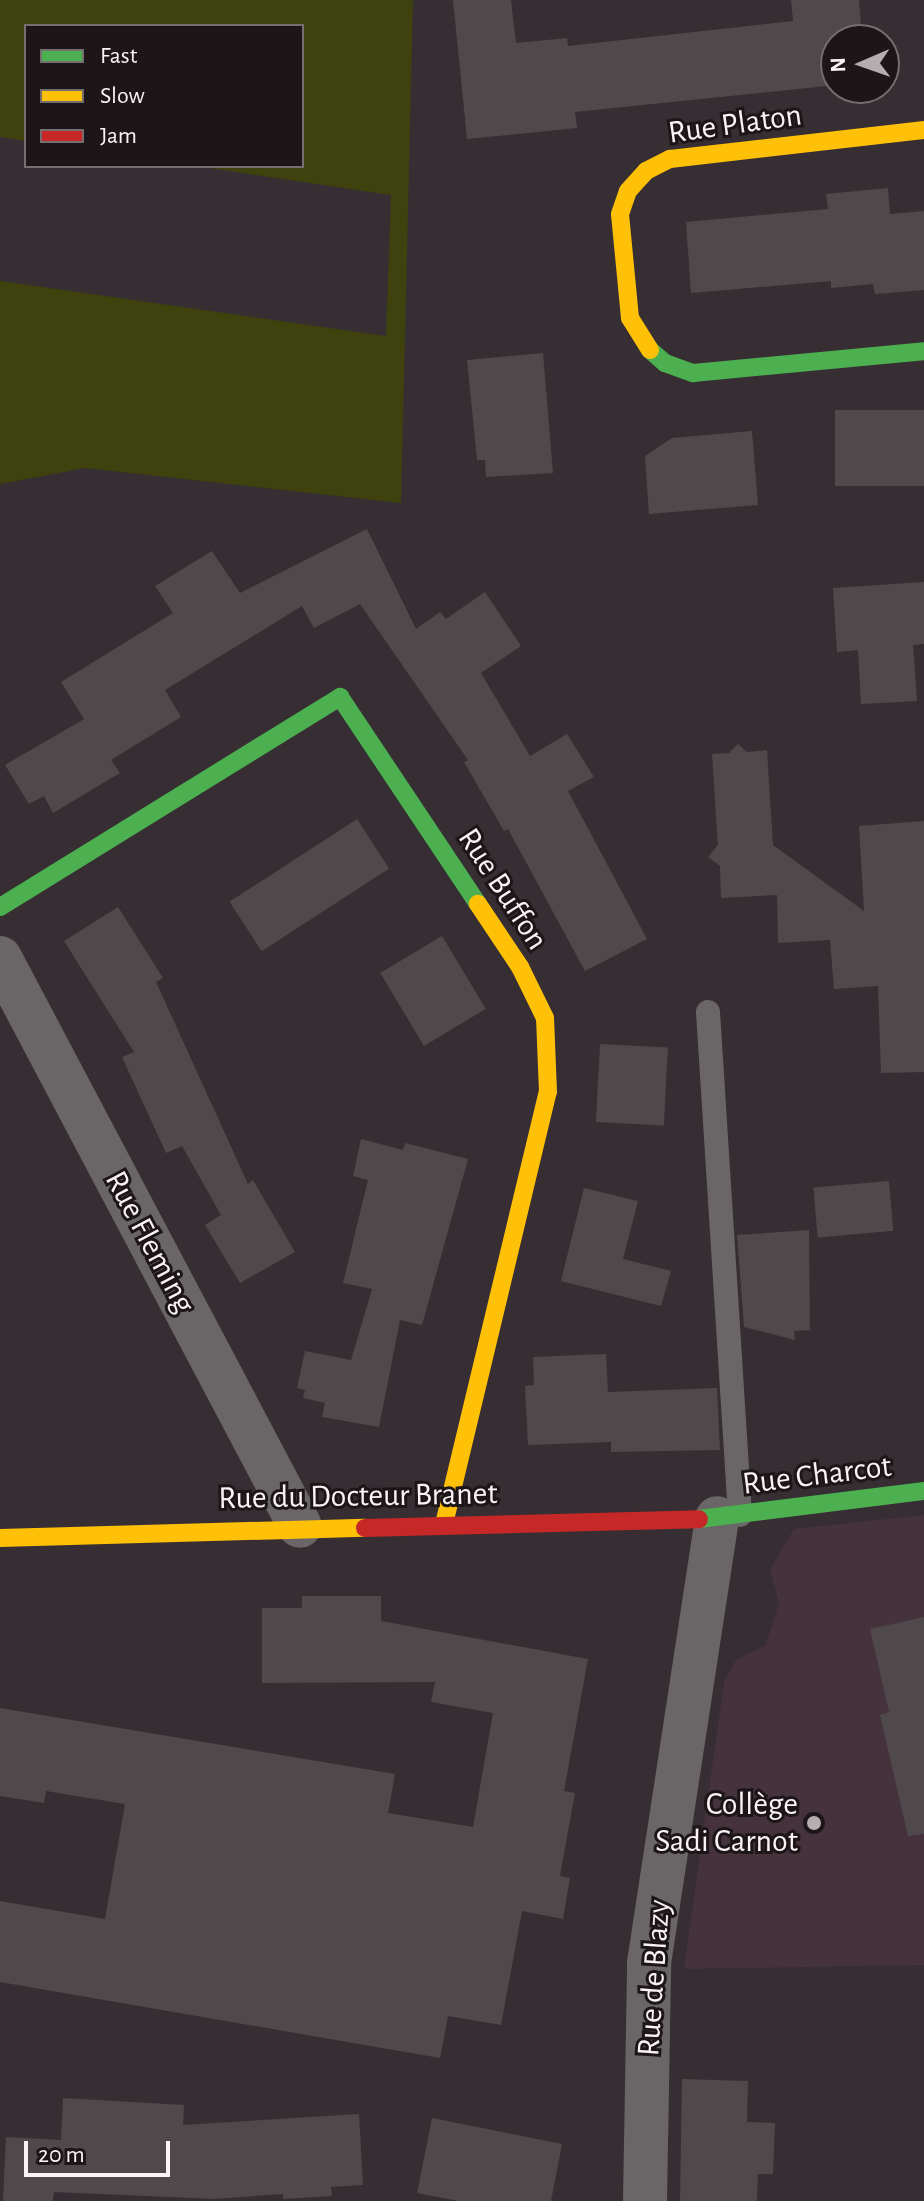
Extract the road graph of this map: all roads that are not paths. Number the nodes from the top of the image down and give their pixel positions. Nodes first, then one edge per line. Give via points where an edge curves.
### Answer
1 (924, 130) edge
2 (924, 351) edge
3 (0, 907) edge
4 (0, 958) edge
5 (708, 1012) dead end
6 (924, 1491) edge
7 (728, 1517) junction
8 (444, 1524) junction
9 (300, 1526) junction
10 (0, 1538) edge
11 (645, 2201) edge

1 - 2 street, Rue Platon via 670,159 646,171 628,191 620,214 630,318 644,345 665,363 693,373
3 - 8 street, Rue Buffon via 340,697 520,967 545,1018 548,1092
4 - 9 street, Rue Fleming
5 - 7 lane
6 - 7 street, Rue Charcot
7 - 8 street, Rue du Docteur Branet
7 - 11 street, Rue de Blazy via 649,1963
8 - 9 street, Rue du Docteur Branet
9 - 10 street, Rue du Docteur Branet

